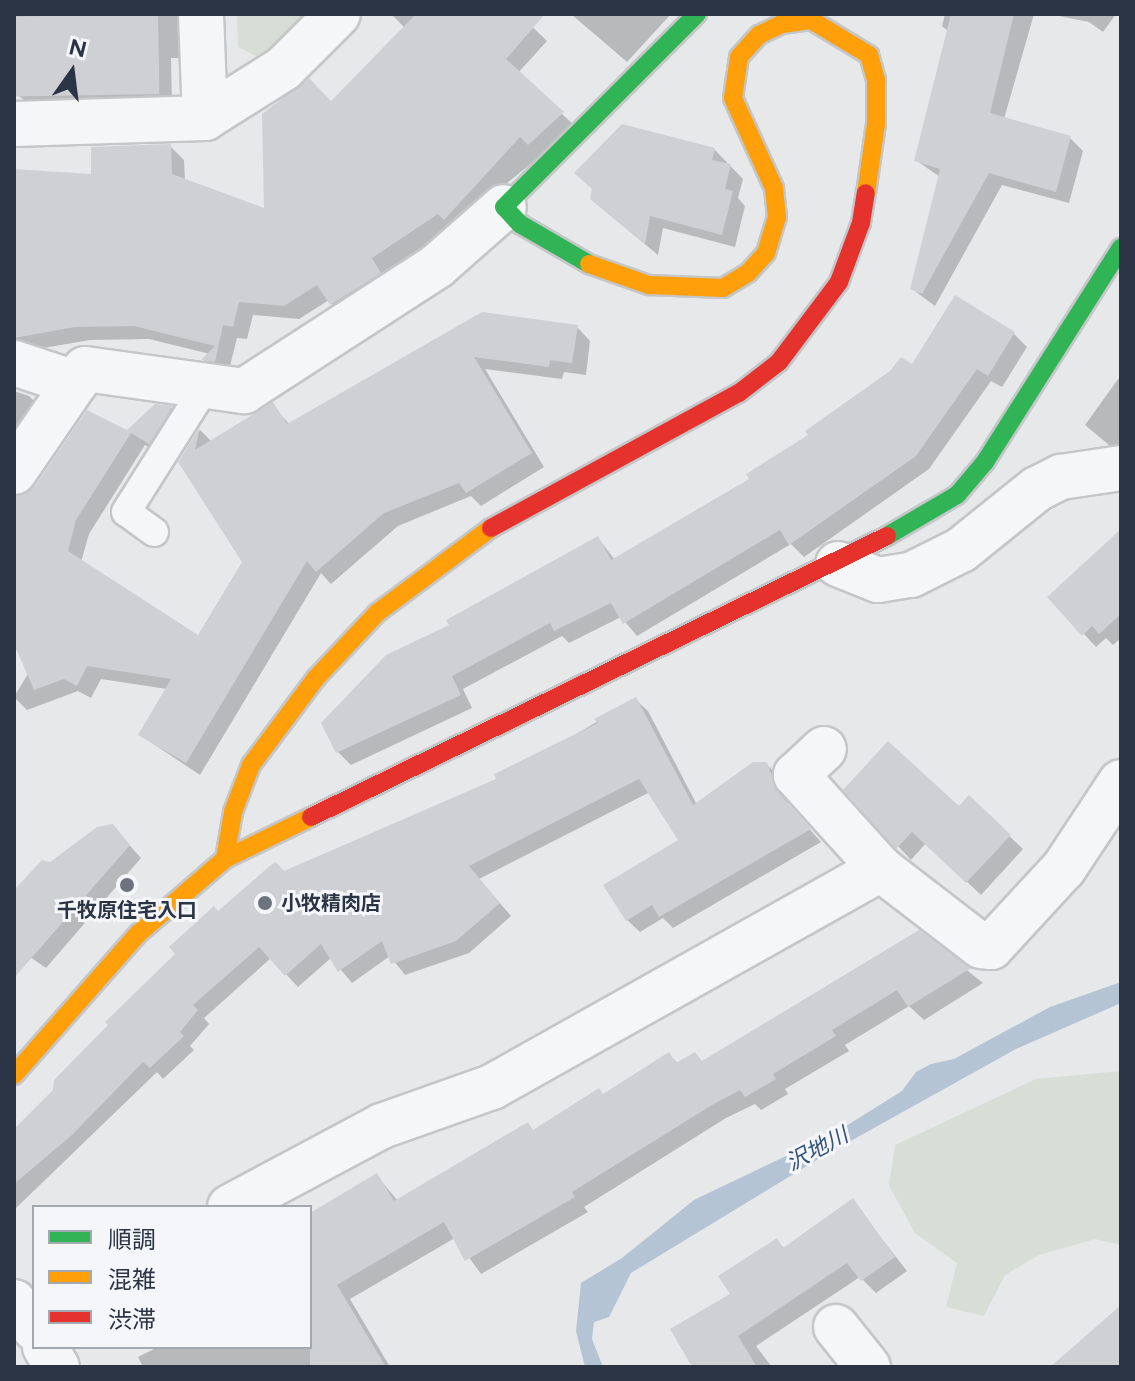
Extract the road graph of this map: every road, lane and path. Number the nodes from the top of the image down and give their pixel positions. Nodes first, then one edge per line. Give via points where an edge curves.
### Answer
1 (201, 14) edge
2 (338, 14) edge
3 (697, 14) edge
4 (205, 118) junction
5 (14, 124) edge
6 (504, 207) junction
7 (1121, 248) edge
8 (14, 363) edge
9 (75, 383) junction
10 (205, 387) junction
11 (1121, 468) edge
12 (14, 472) edge
13 (154, 532) dead end
14 (838, 564) junction
15 (824, 749) dead end
16 (1121, 782) edge
17 (225, 859) junction
18 (881, 869) junction
19 (14, 1075) edge
20 (234, 1205) edge
21 (836, 1327) dead end
22 (47, 1349) edge
23 (57, 1367) edge
24 (868, 1367) edge

1 - 4 street
2 - 4 street via 284,68
3 - 6 street
4 - 5 street
6 - 10 street via 437,266 263,383 244,391
6 - 17 street via 520,224 603,269 649,285 723,288 748,273 766,253 777,217 774,188 733,98 739,57 759,35 782,24 811,20 869,55 876,124 861,223 839,282 806,331 779,362 739,393 471,539 377,613 316,678 251,765 233,812
7 - 14 street via 985,462 957,495
8 - 9 street
9 - 10 street via 85,369
9 - 12 street
10 - 13 lane via 126,512
11 - 14 street via 1061,477 961,550 911,575 878,580
14 - 17 street
15 - 18 street via 796,775
16 - 18 street via 1064,868 991,947 981,946
17 - 19 street via 138,934
18 - 20 street via 492,1087 382,1126
21 - 24 street
22 - 23 street

